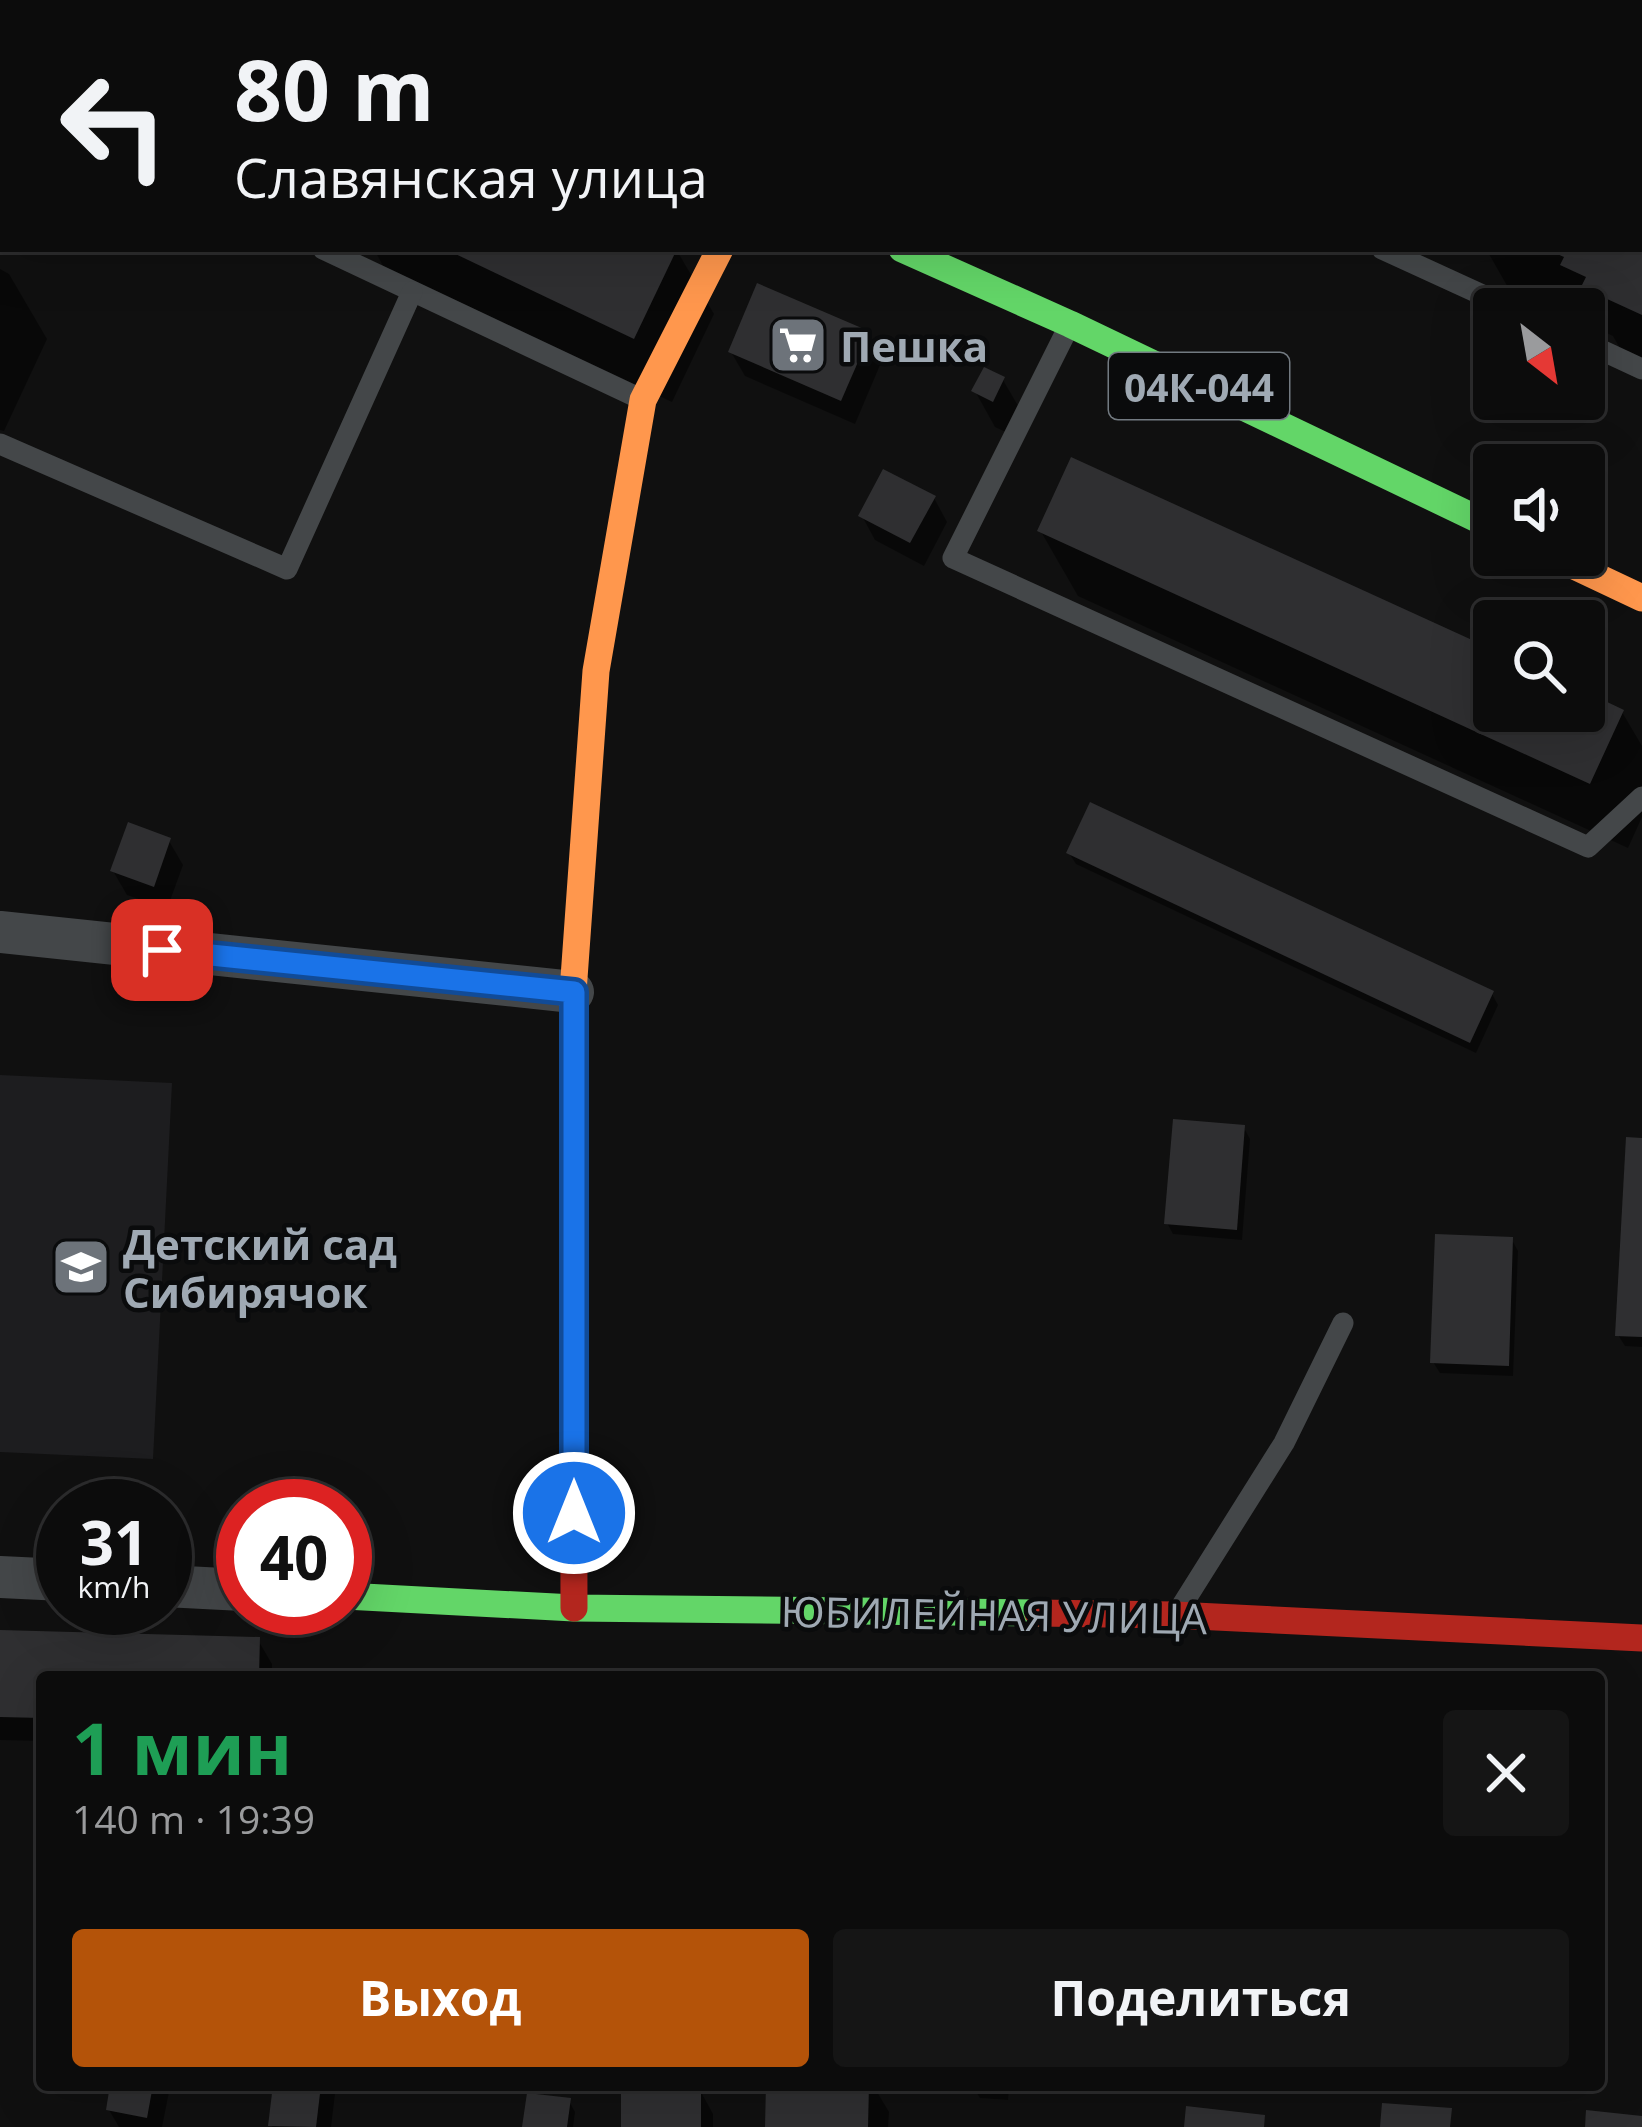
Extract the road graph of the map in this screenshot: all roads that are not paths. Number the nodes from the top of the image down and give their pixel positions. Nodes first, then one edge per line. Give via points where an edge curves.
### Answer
1 (329, 252) edge
2 (718, 252) edge
3 (909, 252) edge
4 (1389, 252) edge
5 (1473, 291) edge
6 (412, 292) junction
7 (1070, 324) junction
8 (1605, 351) edge
9 (1642, 368) edge
10 (643, 400) junction
11 (0, 444) edge
12 (1473, 517) edge
13 (1596, 576) edge
14 (1642, 598) edge
15 (1642, 797) edge
16 (0, 932) edge
17 (574, 992) junction
18 (1343, 1322) dead end
19 (0, 1577) edge
20 (36, 1579) edge
21 (372, 1597) edge
22 (574, 1608) junction
23 (1175, 1615) junction
24 (1642, 1638) edge

1 - 6 lane
2 - 10 street
3 - 7 street, 04К-044
4 - 5 lane
6 - 10 lane
6 - 11 lane via 287,569
7 - 12 street, 04К-044
7 - 15 lane via 952,558 1588,847
8 - 9 lane
10 - 17 street via 596,671
13 - 14 street
16 - 17 street
17 - 22 street
18 - 23 lane via 1284,1443
19 - 20 street
21 - 22 street, ЮБИЛЕЙНАЯ УЛИЦА
22 - 23 street, ЮБИЛЕЙНАЯ УЛИЦА
23 - 24 street, ЮБИЛЕЙНАЯ УЛИЦА

